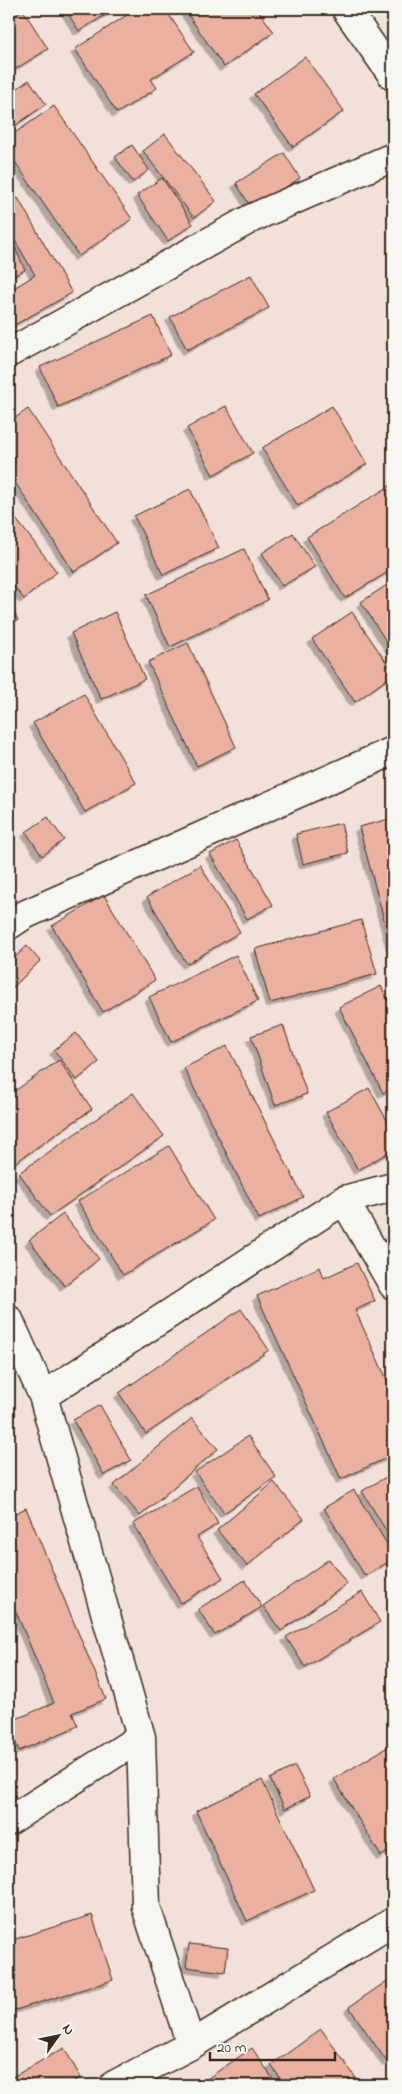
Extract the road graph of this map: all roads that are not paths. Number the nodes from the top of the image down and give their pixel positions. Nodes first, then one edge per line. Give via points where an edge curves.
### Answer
1 (346, 9) edge
2 (393, 76) edge
3 (393, 157) edge
4 (9, 352) edge
5 (393, 751) edge
6 (9, 925) edge
7 (393, 1186) edge
8 (344, 1200) junction
9 (393, 1285) edge
10 (9, 1320) edge
11 (43, 1396) junction
12 (141, 1737) junction
13 (9, 1821) edge
14 (393, 1922) edge
15 (191, 2045) junction
16 (114, 2085) edge

1 - 2 street
3 - 4 street via 252,218
5 - 6 street via 24,915
7 - 8 street
8 - 9 street
8 - 11 street
10 - 11 street
11 - 12 street
12 - 13 street
12 - 15 street via 146,1907
14 - 15 street
15 - 16 street

